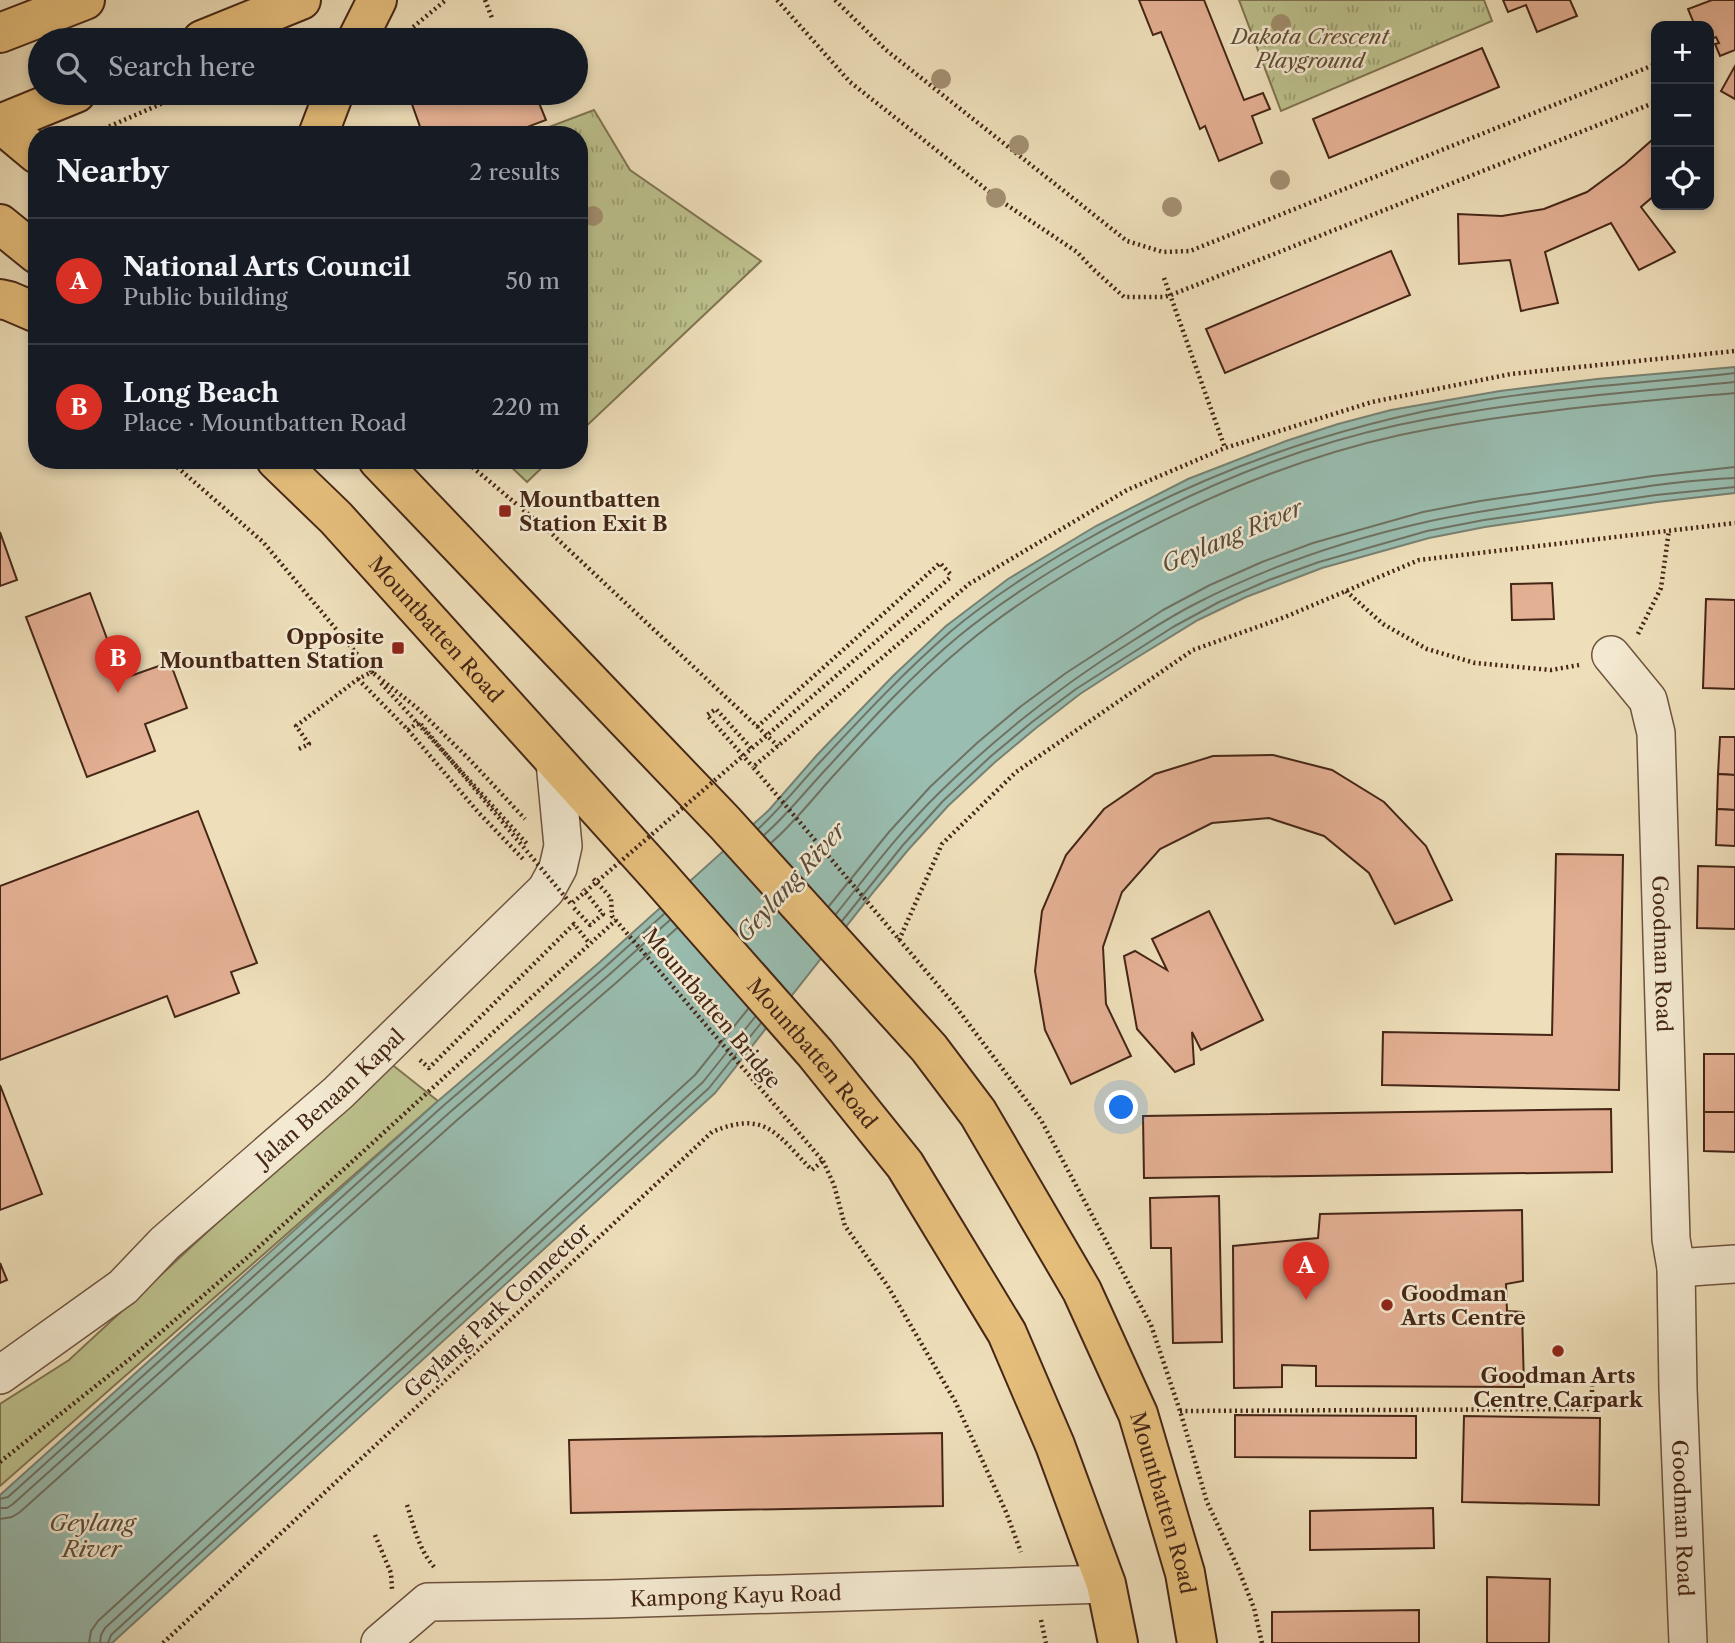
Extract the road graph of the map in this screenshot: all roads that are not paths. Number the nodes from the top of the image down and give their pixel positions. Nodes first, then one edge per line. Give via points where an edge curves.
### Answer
1 (85, 0) edge
2 (301, 0) edge
3 (377, 0) edge
4 (232, 28) edge
5 (363, 28) edge
6 (0, 33) edge
7 (47, 105) edge
8 (329, 105) edge
9 (1, 124) edge
10 (321, 126) edge
11 (28, 146) edge
12 (0, 224) edge
13 (28, 247) edge
14 (0, 299) edge
15 (28, 309) edge
16 (285, 469) edge
17 (387, 469) edge
18 (1611, 655) road end
19 (555, 762) junction
20 (1735, 1264) edge
21 (1676, 1268) junction
22 (0, 1375) edge
23 (1107, 1584) junction
24 (380, 1643) edge
25 (1118, 1643) edge
26 (1196, 1643) edge
27 (1688, 1643) edge

1 - 6 main road
2 - 4 main road
3 - 5 main road
7 - 9 main road
8 - 10 main road
9 - 11 main road
12 - 13 main road
14 - 15 main road
16 - 19 main road, Mountbatten Road via 336,518
17 - 26 main road, Mountbatten Road via 725,823 929,1048 978,1114 1082,1291 1138,1415 1185,1573
18 - 21 street, Goodman Road via 1648,700 1657,733 1671,1239
19 - 22 street, Jalan Benaan Kapal via 563,846 546,891 338,1093 165,1242 123,1287
19 - 23 main road, Mountbatten Road via 815,1053 905,1165 1007,1333
20 - 21 street
21 - 27 street, Goodman Road
23 - 24 street, Kampong Kayu Road via 428,1602
23 - 25 main road, Mountbatten Road

